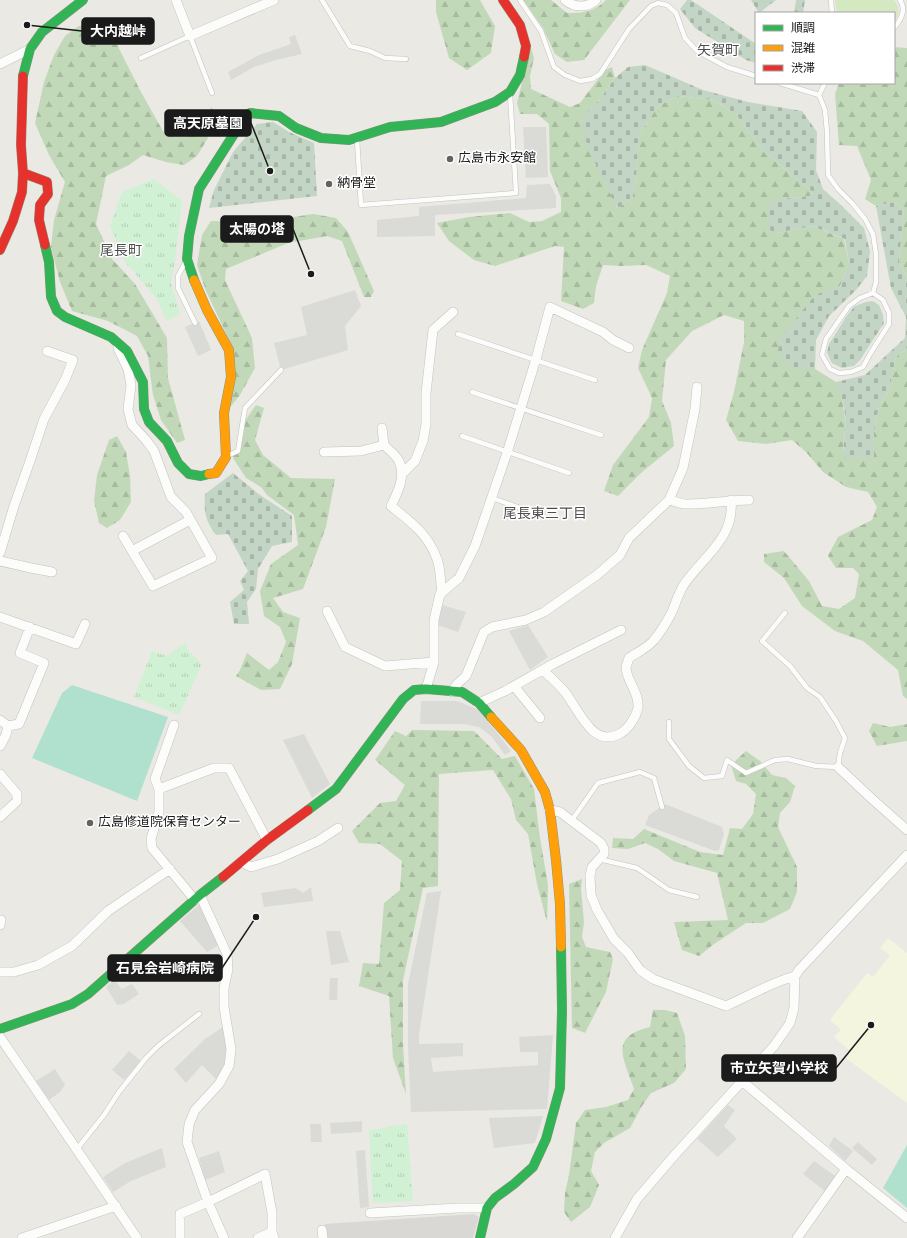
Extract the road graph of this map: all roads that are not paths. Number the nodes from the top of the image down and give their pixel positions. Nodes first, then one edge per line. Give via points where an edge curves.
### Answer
1 (83, 0) edge
2 (176, 0) edge
3 (274, 0) edge
4 (322, 0) edge
5 (503, 0) edge
6 (520, 0) edge
7 (565, 0) edge
8 (596, 0) edge
9 (831, 0) edge
10 (900, 0) edge
11 (832, 12) edge
12 (895, 27) edge
13 (190, 36) junction
14 (30, 49) junction
15 (141, 58) dead end
16 (406, 59) dead end
17 (0, 64) edge
18 (755, 76) edge
19 (783, 84) edge
20 (824, 84) edge
21 (510, 92) junction
22 (212, 93) dead end
23 (819, 95) junction
24 (357, 137) junction
25 (23, 173) junction
26 (0, 250) edge
27 (187, 259) junction
28 (873, 293) junction
29 (453, 312) dead end
30 (195, 323) dead end
31 (458, 334) dead end
32 (118, 343) junction
33 (629, 348) dead end
34 (47, 351) dead end
35 (536, 359) junction
36 (281, 370) dead end
37 (595, 380) dead end
38 (697, 387) dead end
39 (472, 392) dead end
40 (521, 409) junction
41 (382, 428) dead end
42 (601, 435) dead end
43 (462, 436) dead end
44 (384, 444) junction
45 (324, 452) dead end
46 (507, 453) junction
47 (226, 456) junction
48 (569, 473) dead end
49 (402, 474) junction
50 (492, 498) junction
51 (668, 500) junction
52 (731, 500) junction
53 (749, 500) dead end
54 (545, 517) dead end
55 (190, 520) junction
56 (123, 536) dead end
57 (132, 551) junction
58 (0, 553) edge
59 (0, 561) edge
60 (52, 572) dead end
61 (442, 593) junction
62 (327, 611) dead end
63 (785, 613) dead end
64 (0, 617) edge
65 (85, 624) dead end
66 (30, 627) junction
67 (621, 630) dead end
68 (434, 662) junction
69 (543, 670) junction
70 (514, 686) junction
71 (426, 689) junction
72 (452, 692) junction
73 (479, 702) junction
74 (540, 718) dead end
75 (0, 720) edge
76 (669, 722) dead end
77 (174, 725) dead end
78 (8, 726) junction
79 (0, 746) edge
80 (838, 767) junction
81 (0, 774) edge
82 (159, 789) junction
83 (662, 807) dead end
84 (550, 810) junction
85 (0, 817) edge
86 (572, 820) junction
87 (338, 828) dead end
88 (907, 830) edge
89 (267, 840) junction
90 (907, 855) edge
91 (599, 859) junction
92 (241, 862) junction
93 (170, 869) junction
94 (198, 897) junction
95 (697, 897) dead end
96 (0, 920) edge
97 (0, 925) edge
98 (0, 972) edge
99 (795, 976) junction
100 (199, 1014) dead end
101 (0, 1029) edge
102 (0, 1037) edge
103 (742, 1082) junction
104 (77, 1149) junction
105 (846, 1169) junction
106 (208, 1202) junction
107 (116, 1206) junction
108 (487, 1208) junction
109 (370, 1213) dead end
110 (907, 1218) edge
111 (273, 1235) edge
112 (22, 1238) edge
113 (137, 1238) edge
114 (180, 1238) edge
115 (224, 1238) edge
116 (258, 1238) edge
117 (480, 1238) edge
118 (615, 1238) edge
119 (797, 1238) edge

1 - 14 street via 42,32
2 - 13 street
3 - 13 street
4 - 16 lane via 350,46 385,58
5 - 21 street via 520,25 526,46 520,75
6 - 18 lane via 541,32 554,67 580,81 592,79 600,74 630,29 651,6 658,3 667,5 676,13 685,38 697,51 727,67
7 - 8 street via 580,7
9 - 11 lane
10 - 12 lane via 903,12
13 - 15 lane
13 - 22 lane
14 - 17 street
14 - 25 street via 23,75
19 - 23 lane
20 - 23 lane
21 - 24 street via 495,102 441,122 390,127
21 - 24 lane via 516,193 361,205
23 - 28 lane via 825,110 828,174 865,219 873,234 876,254 876,282
24 - 27 street via 349,140 321,138 296,128 279,116 250,113 240,123 199,189
25 - 26 street via 22,192
25 - 32 street via 47,182 48,194 40,205 38,220 49,262 51,296 56,311 111,337
27 - 30 lane via 178,276 178,288
27 - 47 street via 208,310 229,350 231,377 224,413
28 - 28 lane via 883,300 889,313 889,324 863,367 839,373 830,369 822,355 826,339 849,306
29 - 49 street via 433,330 423,441 415,461
31 - 35 lane
32 - 47 street via 127,351 143,382 144,409 149,422 167,441 178,463 189,474 202,476 216,473
32 - 55 street via 131,385 128,409 132,425 154,450 171,498 186,512
33 - 35 street via 603,332 550,307
34 - 58 street via 73,360 66,380 44,419
35 - 37 lane
35 - 40 street
36 - 47 lane via 245,408 238,451
38 - 51 street via 683,468
39 - 40 lane
40 - 42 lane
40 - 46 street
41 - 44 street
43 - 46 lane
44 - 45 street via 361,451
44 - 49 street via 399,460
46 - 48 lane
46 - 50 street
49 - 61 street via 392,506 418,527 429,542 438,560
50 - 54 lane
50 - 61 street via 475,546 459,578
51 - 52 street via 682,504
51 - 72 street via 629,538 620,554 597,575 544,612 526,620 492,627 484,632 466,676
52 - 53 street
52 - 69 street via 729,525 716,548 682,588 670,616 653,642 629,658 626,667 637,695 638,707 634,718 624,731 614,737 601,736 591,730 564,691
55 - 57 street
55 - 57 street via 212,558 153,586
56 - 57 street
59 - 60 street
61 - 68 street via 434,620
62 - 68 street via 346,647 385,666
63 - 80 lane via 762,641 820,697 836,721 845,738
64 - 66 street
65 - 66 street via 76,644
66 - 78 street via 20,653 44,663 19,724
67 - 69 street
68 - 71 street
69 - 70 street
70 - 73 street
70 - 74 street
71 - 72 street
71 - 89 street via 414,690 403,699 336,789
72 - 73 street via 462,692
73 - 84 street via 521,750 545,792
75 - 78 street
76 - 80 lane via 669,739 689,766 704,778 722,776 727,760 746,773 775,760 788,759 816,766
77 - 82 street via 155,779
78 - 79 street
80 - 88 street
81 - 85 street via 17,794 17,801
82 - 89 street via 214,768 229,768
82 - 93 street via 159,812 151,839 152,848
83 - 86 lane via 654,778 640,772 598,783
84 - 86 street via 560,812
84 - 108 street via 560,904 560,1088 546,1139 533,1167 495,1198
86 - 91 street via 601,843 604,854
87 - 92 street via 318,841 278,859 251,867
89 - 92 street
90 - 99 street
91 - 95 lane via 637,868 669,890
91 - 99 street via 590,876 590,895 596,910 614,939 640,970 653,979 726,1006 760,989
92 - 94 street
93 - 94 street
93 - 98 street via 108,911 72,946 38,966 14,972
94 - 101 street via 88,994 72,1004
94 - 106 street via 227,954 224,1007 231,1049 229,1066 220,1084 196,1110 189,1124 186,1142
96 - 97 street
99 - 103 street via 794,1008 790,1023 774,1046
100 - 104 lane via 146,1058
102 - 104 street
103 - 105 street
103 - 118 street via 637,1199
104 - 107 street
105 - 110 street
105 - 119 street
106 - 111 street via 264,1174 272,1213
106 - 114 street via 180,1214
106 - 115 street
107 - 112 street
107 - 113 street
108 - 109 street
108 - 117 street
111 - 116 street

